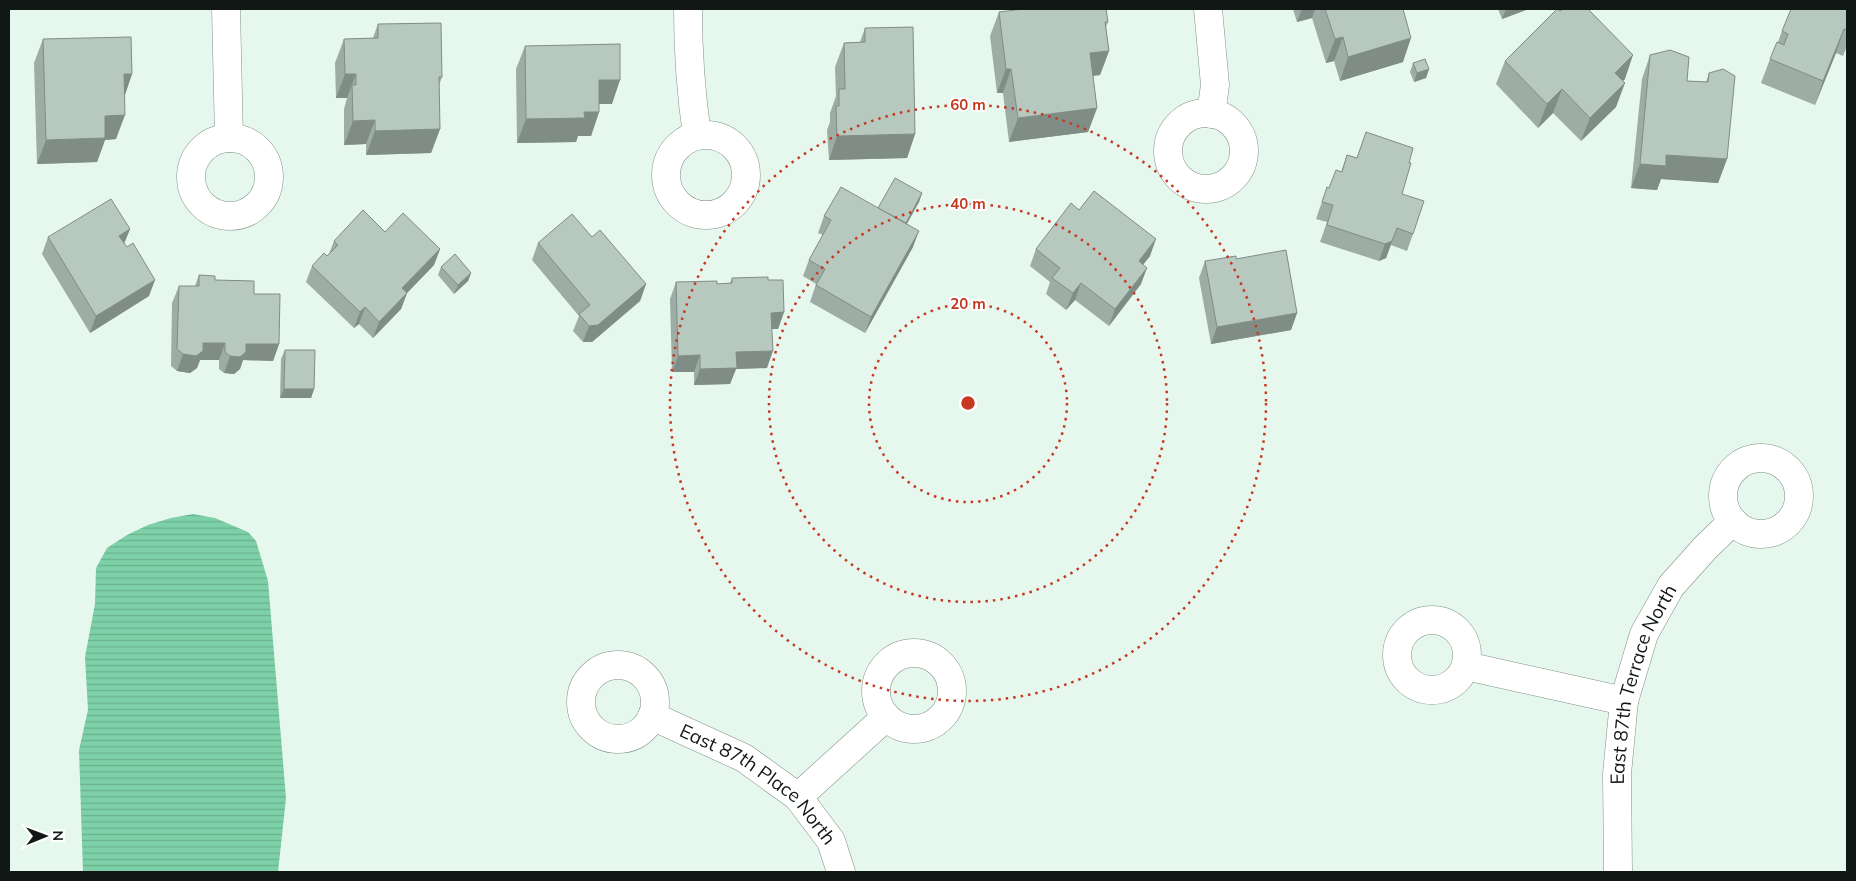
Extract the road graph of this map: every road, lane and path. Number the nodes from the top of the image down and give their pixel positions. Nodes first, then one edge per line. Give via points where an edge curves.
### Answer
1 (226, 9) edge
2 (688, 9) edge
3 (1208, 9) edge
4 (1211, 114) dead end
5 (698, 136) dead end
6 (228, 138) dead end
7 (1733, 521) dead end
8 (1466, 666) dead end
9 (1624, 701) junction
10 (652, 716) dead end
11 (886, 717) dead end
12 (798, 797) junction
13 (841, 872) edge
14 (1618, 872) edge

1 - 6 street
2 - 5 street
3 - 4 street via 1215,84
7 - 9 street, East 87th Terrace North via 1671,586 1644,634
8 - 9 street
9 - 14 street, East 87th Terrace North via 1618,774
10 - 12 street, East 87th Place North via 744,758
11 - 12 street
12 - 13 street, East 87th Place North via 830,841

